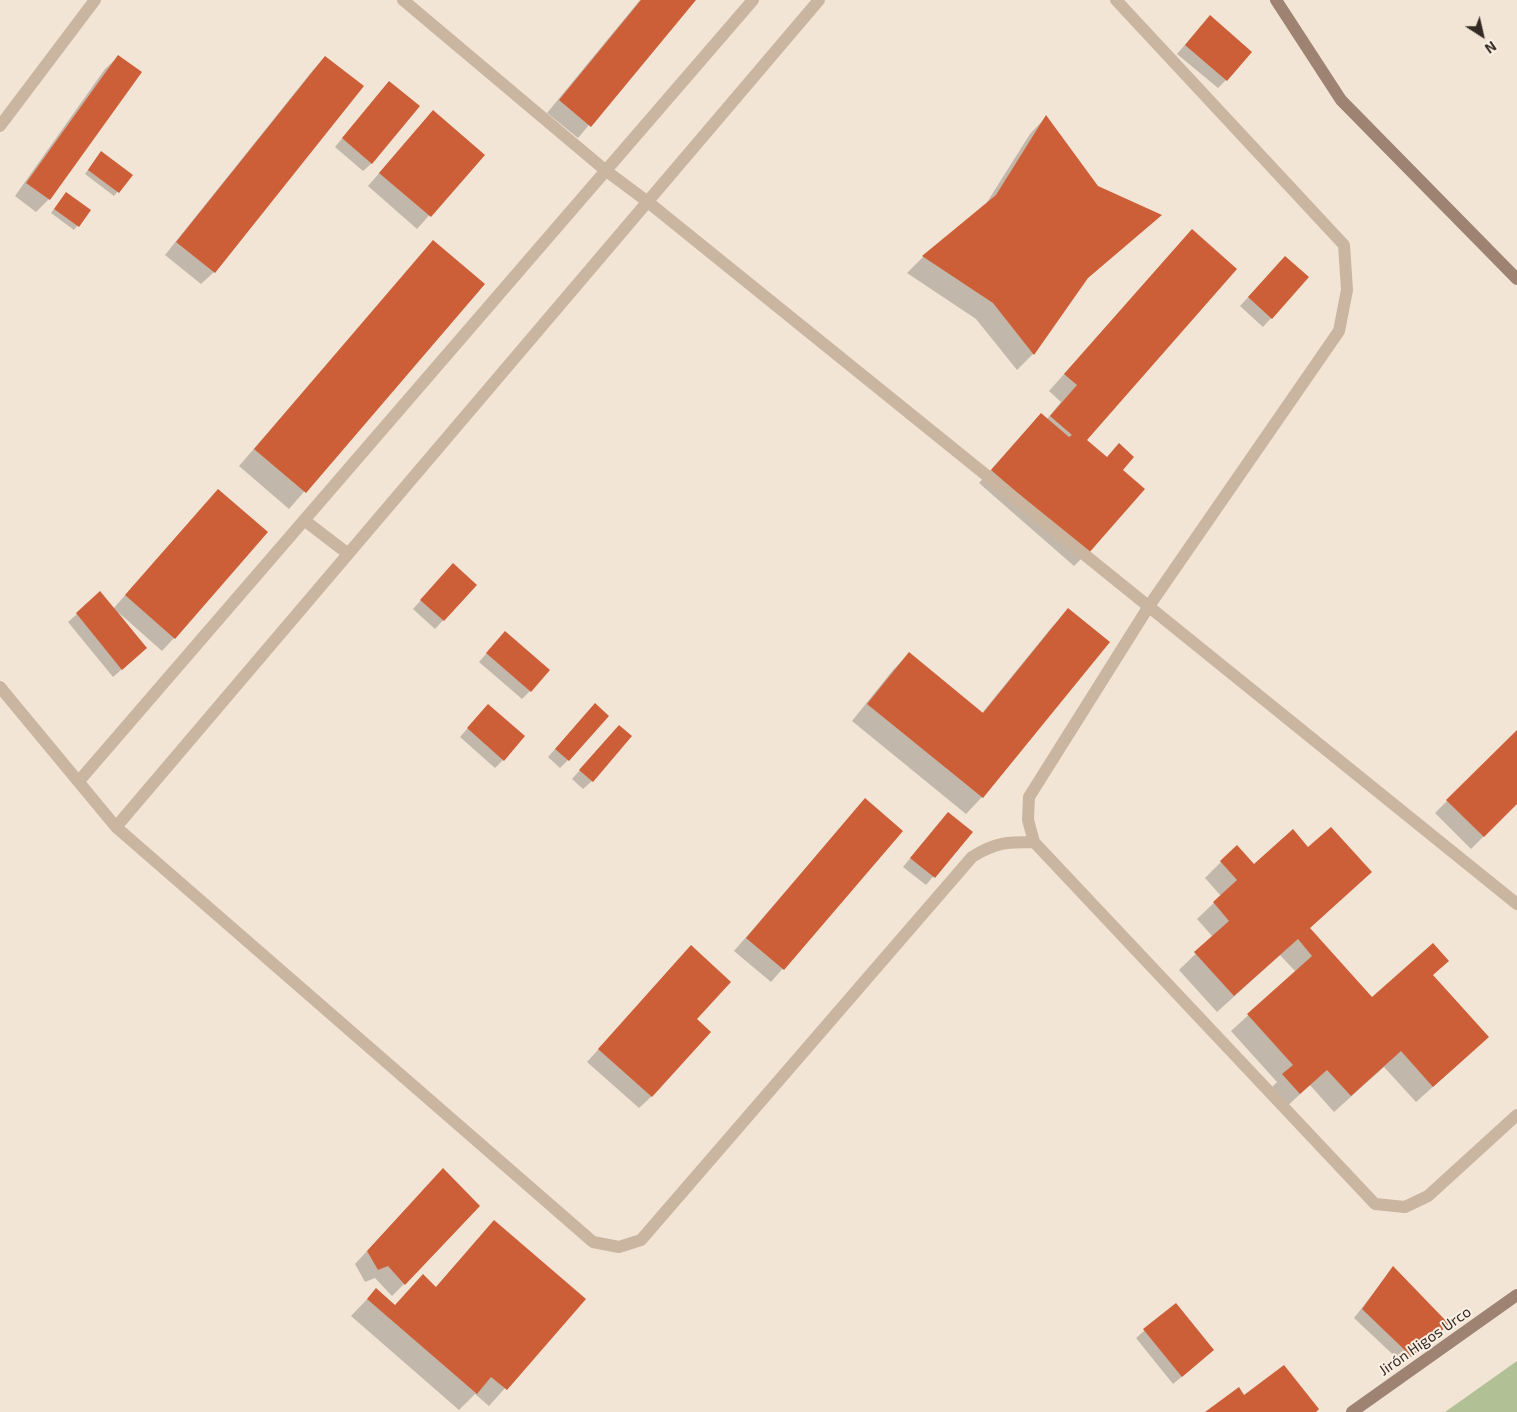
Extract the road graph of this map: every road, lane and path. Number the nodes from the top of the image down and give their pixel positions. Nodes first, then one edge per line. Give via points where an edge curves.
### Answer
1 (95, 0) edge
2 (403, 0) edge
3 (753, 0) edge
4 (819, 0) edge
5 (1116, 0) edge
6 (1276, 0) edge
7 (0, 126) edge
8 (605, 170) junction
9 (648, 202) junction
10 (1517, 279) edge
11 (304, 520) junction
12 (347, 553) junction
13 (1149, 606) junction
14 (0, 686) edge
15 (79, 781) junction
16 (116, 827) junction
17 (1034, 842) junction
18 (1517, 904) edge
19 (1517, 1115) edge
20 (1517, 1295) edge
21 (1352, 1412) edge

1 - 7 street
2 - 8 street
3 - 8 street
4 - 9 street
5 - 13 street via 1344,245 1347,290 1339,331
6 - 10 main road via 1341,100
8 - 9 street
8 - 11 street
9 - 12 street
9 - 13 street
11 - 12 street
11 - 15 street
12 - 16 street
13 - 17 street via 1029,797 1028,820
13 - 18 street
14 - 15 street
15 - 16 street
16 - 17 street via 593,1242 619,1247 641,1240 972,857 1004,842
17 - 19 street via 1374,1204 1405,1207 1428,1196
20 - 21 main road, Jirón Higos Urco

